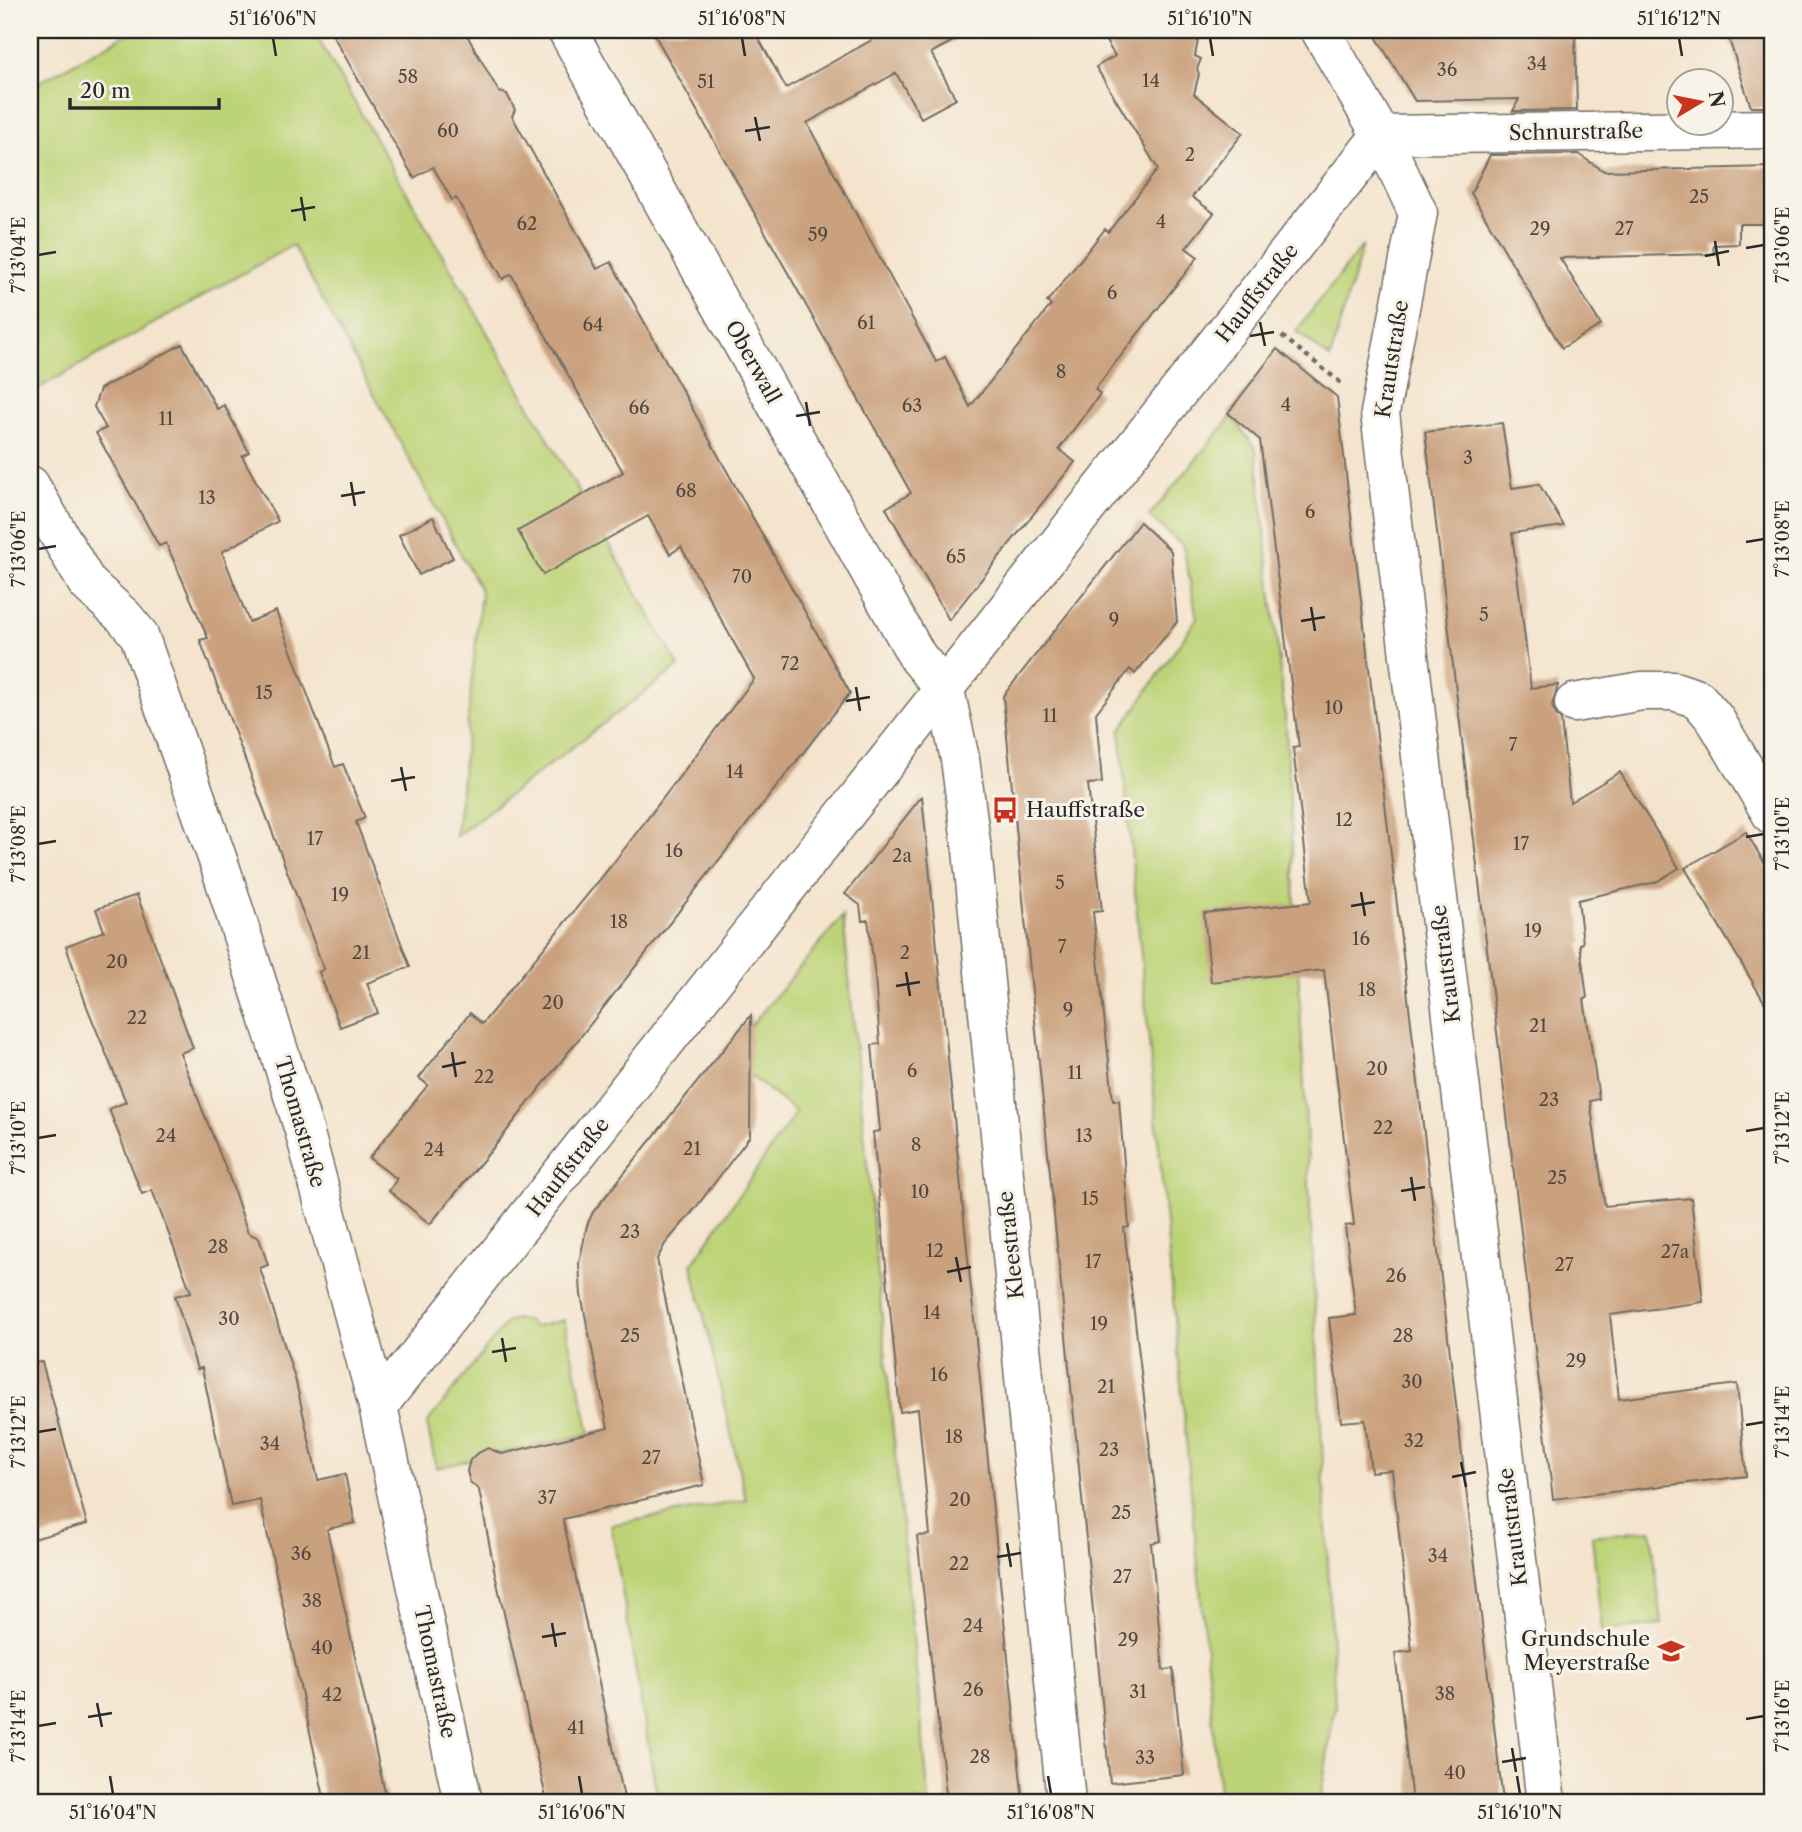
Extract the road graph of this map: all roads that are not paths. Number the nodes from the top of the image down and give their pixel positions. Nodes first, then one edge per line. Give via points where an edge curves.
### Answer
1 (567, 30) edge
2 (1320, 30) edge
3 (1772, 129) edge
4 (1381, 135) junction
5 (30, 485) edge
6 (945, 690) junction
7 (1574, 703) dead end
8 (1772, 815) edge
9 (378, 1406) junction
10 (463, 1802) edge
11 (1066, 1802) edge
12 (1546, 1802) edge

1 - 6 street, Oberwall via 917,656
2 - 4 street, Krautstraße
3 - 4 street, Schnurstraße
4 - 6 street, Hauffstraße
4 - 12 street, Krautstraße via 1418,213 1380,413
5 - 9 street, Thomastraße via 87,583 139,635 304,1130
6 - 9 street, Hauffstraße
6 - 11 street, Kleestraße via 972,850
7 - 8 street via 1642,691 1674,691 1698,699 1715,719
9 - 10 street, Thomastraße

